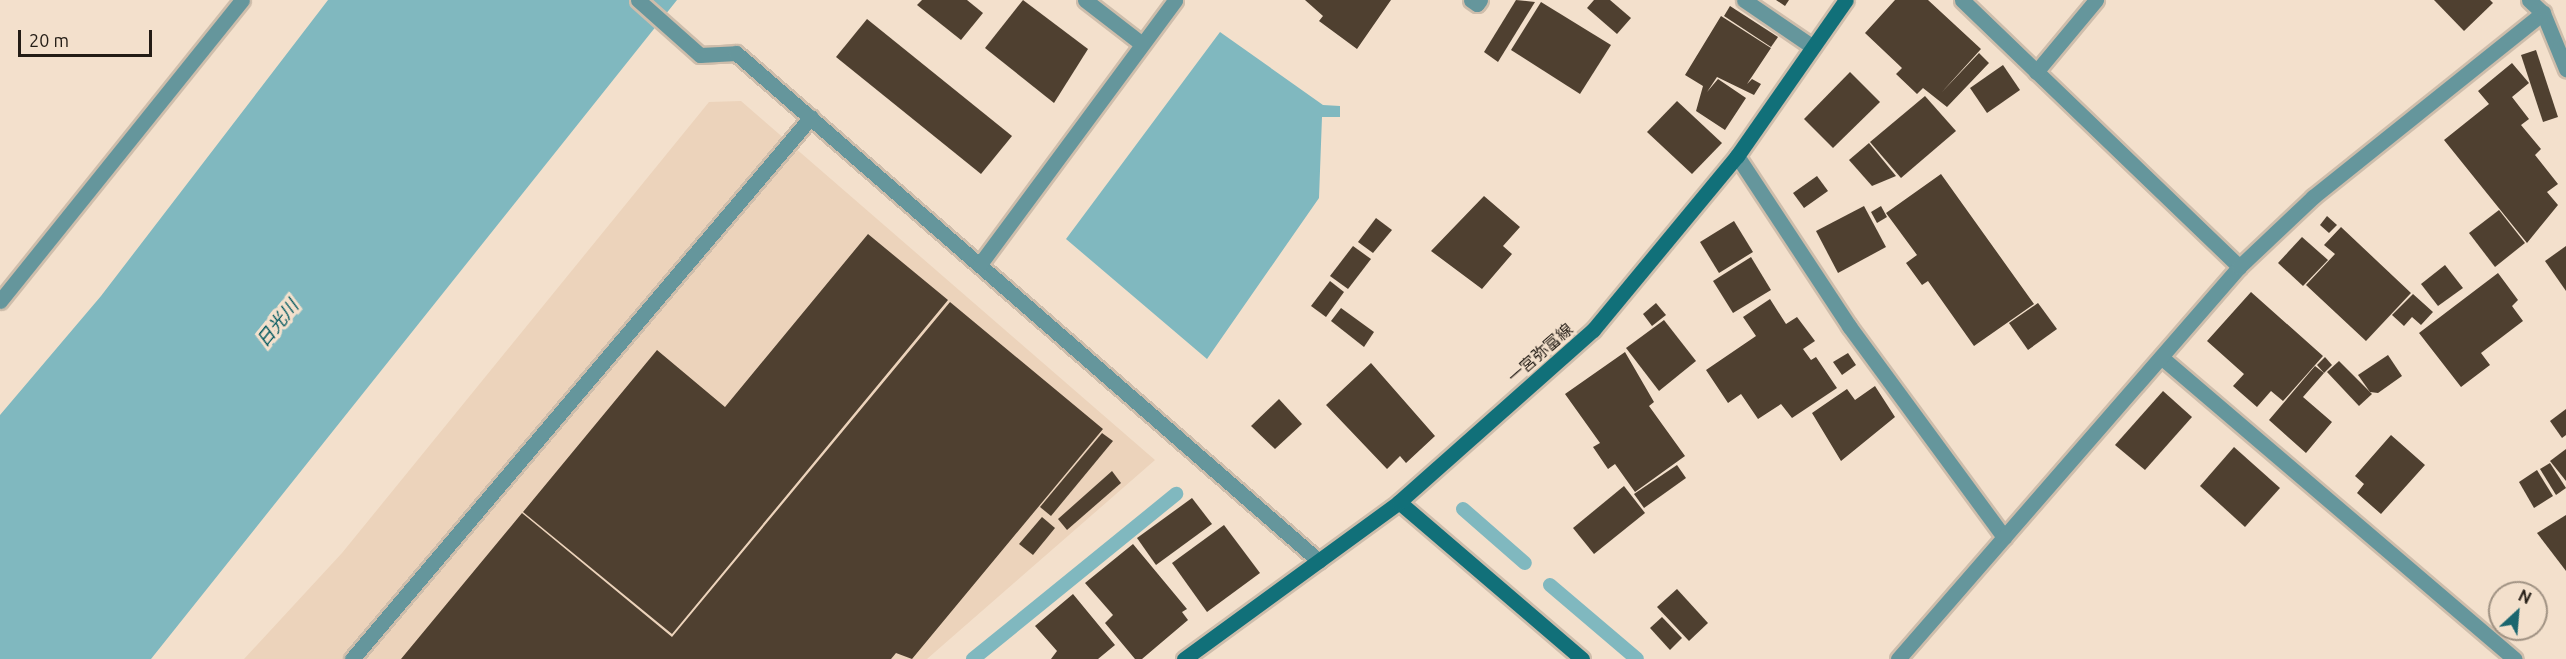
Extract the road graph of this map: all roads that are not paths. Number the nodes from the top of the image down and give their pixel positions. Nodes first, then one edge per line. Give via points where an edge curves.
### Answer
1 (242, 0) edge
2 (638, 0) edge
3 (1085, 0) edge
4 (1175, 0) edge
5 (1471, 0) edge
6 (1480, 0) edge
7 (1744, 0) edge
8 (1846, 0) edge
9 (1962, 0) edge
10 (2096, 0) edge
11 (2529, 0) edge
12 (2543, 14) junction
13 (1142, 44) junction
14 (1813, 47) junction
15 (2566, 69) edge
16 (2036, 72) junction
17 (811, 117) junction
18 (1737, 156) junction
19 (980, 264) junction
20 (2239, 267) junction
21 (0, 300) edge
22 (2161, 357) junction
23 (1398, 501) junction
24 (2004, 537) junction
25 (1319, 561) junction
26 (352, 659) edge
27 (1184, 659) edge
28 (1582, 659) edge
29 (1898, 659) edge
30 (2515, 659) edge

1 - 21 street
2 - 17 street via 700,55 736,53
3 - 13 street
4 - 13 street
5 - 6 street via 1477,4
7 - 14 street
8 - 14 main road, 一宮弥富線
9 - 16 street
10 - 16 street
11 - 12 street
12 - 15 street
12 - 20 street via 2313,197
13 - 19 street
14 - 18 main road, 一宮弥富線
16 - 20 street
17 - 19 street
17 - 26 street
18 - 23 main road, 一宮弥富線 via 1593,330
18 - 24 street via 1848,326
19 - 25 street
20 - 22 street
22 - 24 street
22 - 30 street
23 - 25 main road, 一宮弥富線
23 - 28 main road
24 - 29 street
25 - 27 main road, 一宮弥富線

